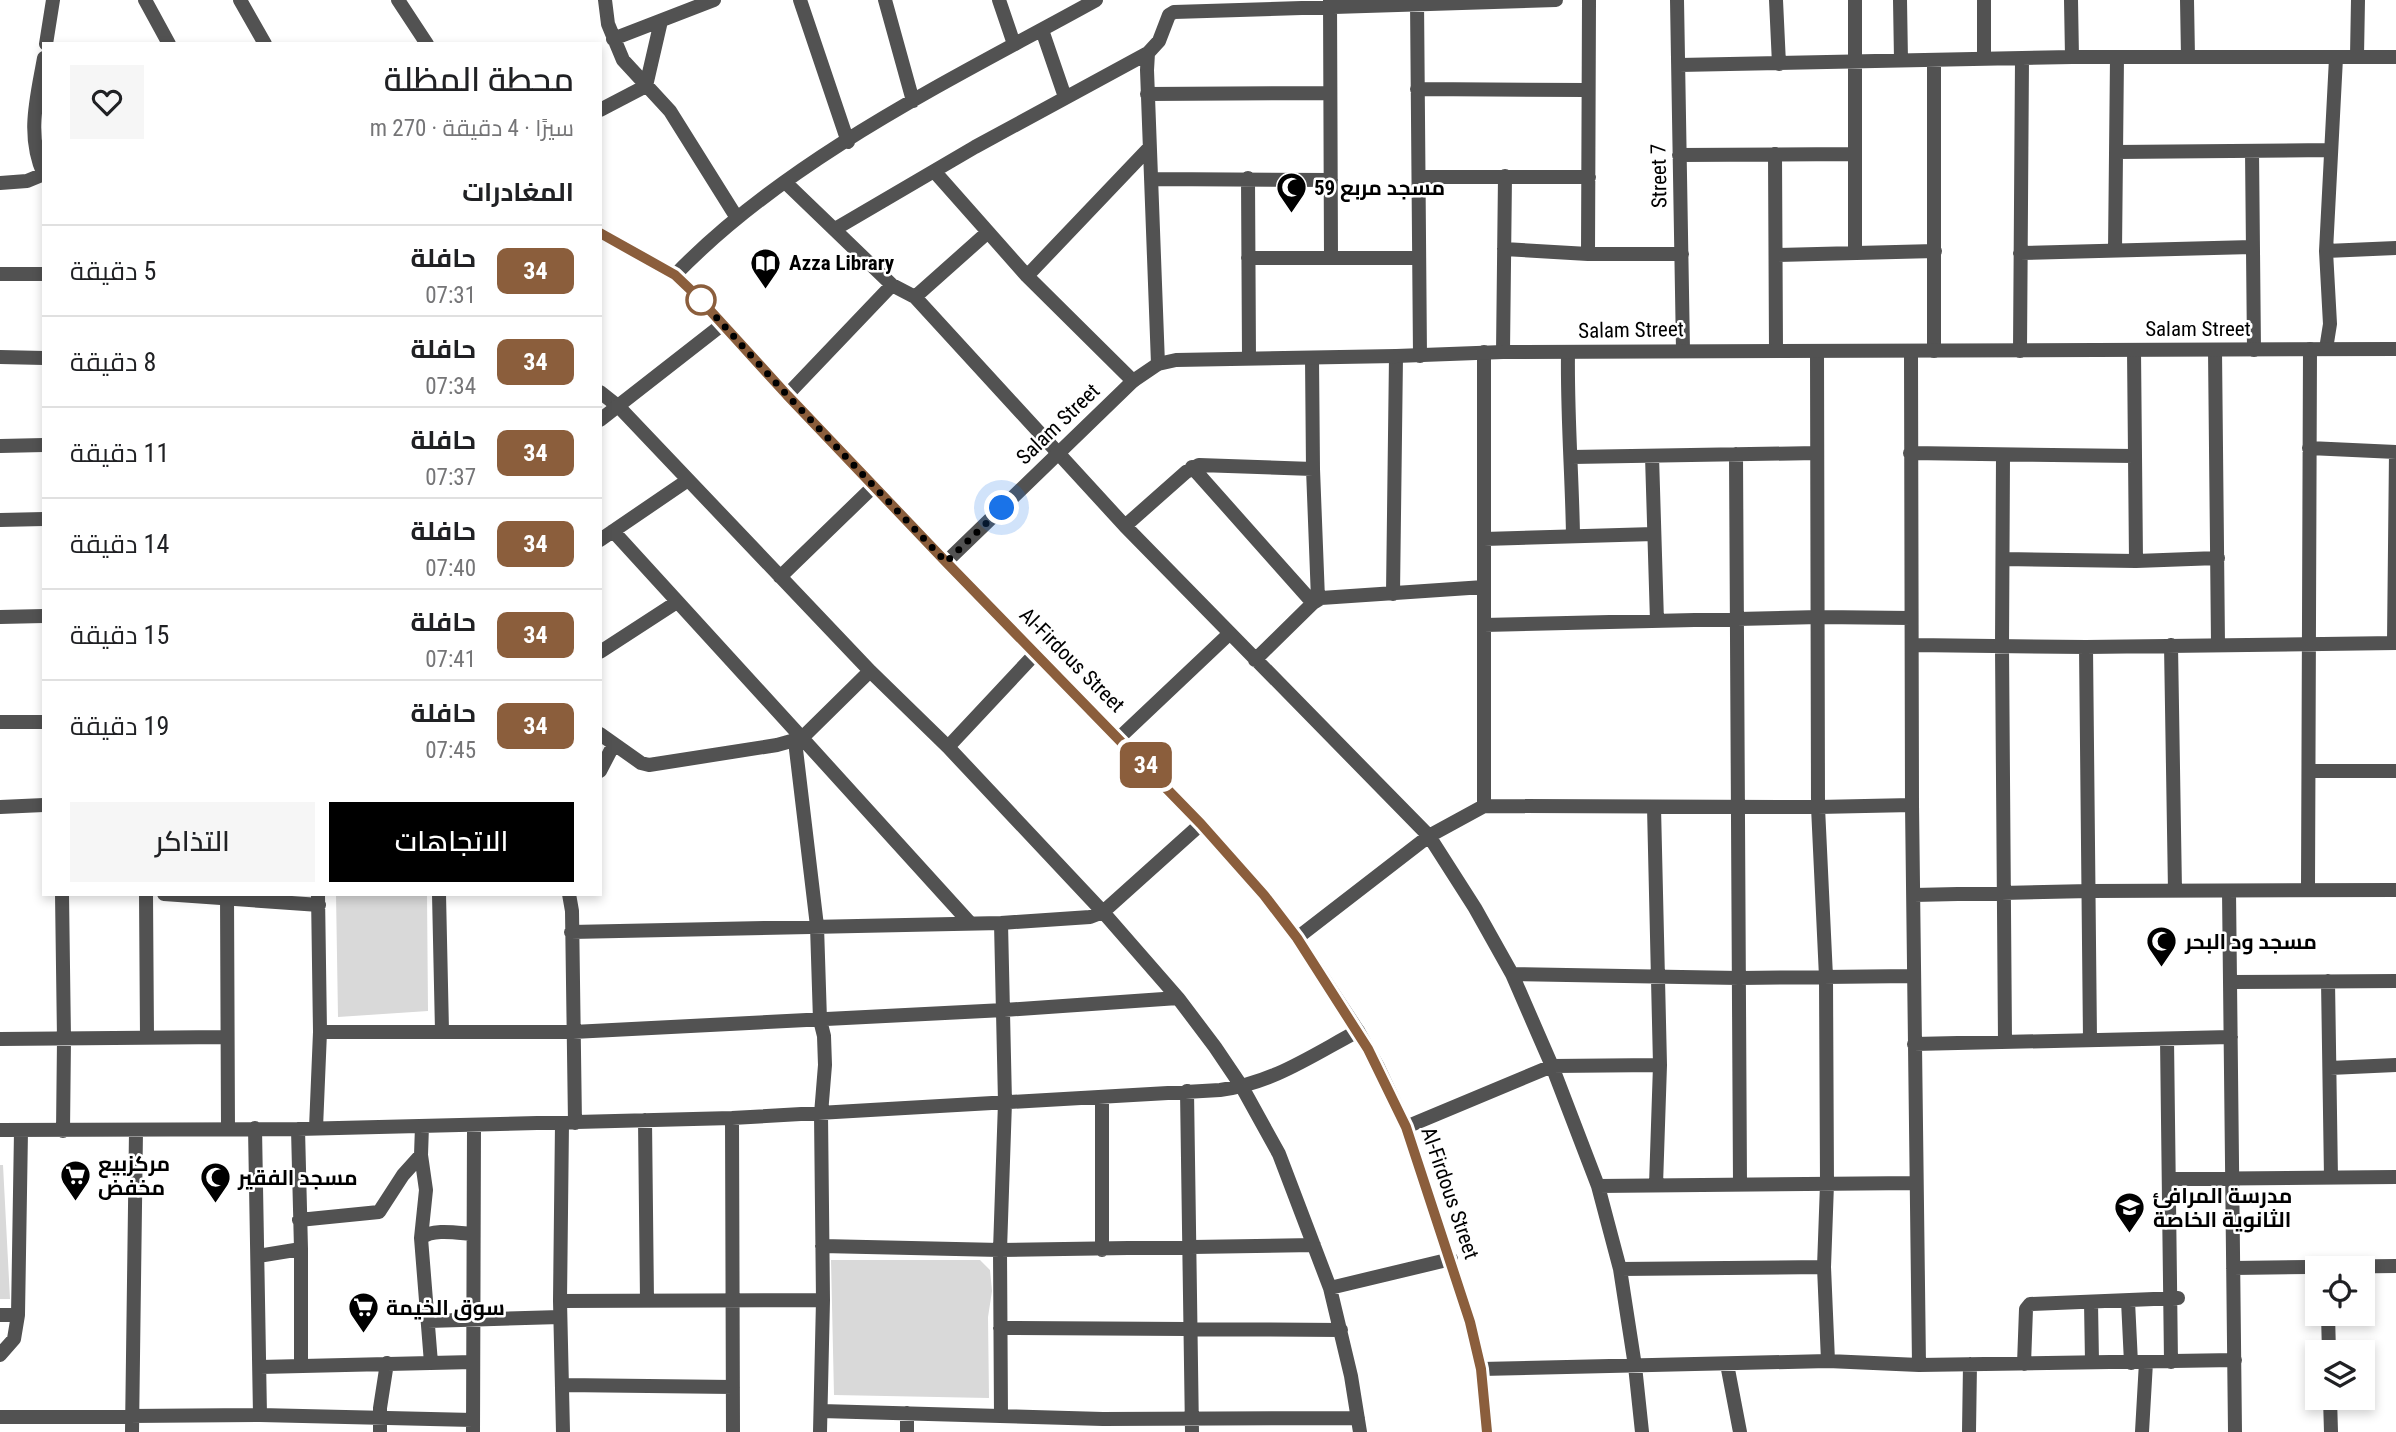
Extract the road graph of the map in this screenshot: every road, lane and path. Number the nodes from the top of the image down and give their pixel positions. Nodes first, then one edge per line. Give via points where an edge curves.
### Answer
1 (53, 0) edge
2 (145, 0) edge
3 (240, 0) edge
4 (398, 0) edge
5 (605, 0) edge
6 (714, 0) edge
7 (800, 0) edge
8 (885, 0) edge
9 (999, 0) edge
10 (1096, 0) edge
11 (1556, 0) edge
12 (1589, 0) edge
13 (1677, 0) edge
14 (1776, 0) edge
15 (1855, 0) edge
16 (1900, 0) edge
17 (1983, 0) edge
18 (2071, 0) edge
19 (2187, 0) edge
20 (2358, 0) edge
21 (1505, 1) edge
22 (1417, 2) edge
23 (1247, 4) edge
24 (1330, 4) edge
25 (661, 21) junction
26 (1042, 30) junction
27 (613, 39) junction
28 (46, 42) edge
29 (168, 42) edge
30 (264, 42) edge
31 (426, 42) edge
32 (1014, 44) junction
33 (1148, 53) junction
34 (2072, 57) junction
35 (2117, 57) junction
36 (2188, 57) junction
37 (2357, 57) junction
38 (2396, 57) edge
39 (2336, 58) junction
40 (1984, 59) junction
41 (2022, 59) junction
42 (1901, 60) junction
43 (1934, 60) junction
44 (1854, 61) junction
45 (1779, 64) junction
46 (1679, 65) junction
47 (42, 69) edge
48 (646, 86) junction
49 (1417, 89) junction
50 (1587, 90) junction
51 (1329, 93) junction
52 (1147, 94) junction
53 (1065, 97) junction
54 (913, 101) junction
55 (602, 109) edge
56 (848, 142) junction
57 (1149, 148) junction
58 (2330, 150) junction
59 (2252, 151) junction
60 (2116, 152) junction
61 (1775, 154) junction
62 (1855, 154) junction
63 (1679, 155) junction
64 (42, 170) edge
65 (934, 171) junction
66 (42, 175) edge
67 (1505, 176) junction
68 (1419, 177) junction
69 (1589, 177) junction
70 (1248, 178) junction
71 (1151, 179) junction
72 (1331, 180) junction
73 (785, 181) junction
74 (0, 183) edge
75 (737, 218) junction
76 (835, 229) junction
77 (988, 232) junction
78 (602, 234) edge
79 (2252, 247) junction
80 (2396, 248) edge
81 (1504, 249) junction
82 (1856, 251) junction
83 (1935, 251) junction
84 (2115, 251) junction
85 (2326, 251) junction
86 (2020, 253) junction
87 (1588, 254) junction
88 (1682, 254) junction
89 (1776, 255) junction
90 (1248, 258) junction
91 (1331, 258) junction
92 (1419, 258) junction
93 (0, 274) edge
94 (42, 274) edge
95 (675, 275) junction
96 (1027, 276) junction
97 (892, 285) junction
98 (915, 297) junction
99 (723, 324) junction
100 (2310, 349) junction
101 (2326, 349) junction
102 (2396, 349) edge
103 (1776, 350) junction
104 (2134, 350) junction
105 (2215, 350) junction
106 (2254, 350) junction
107 (1683, 351) junction
108 (1817, 351) junction
109 (1934, 351) junction
110 (2020, 351) junction
111 (1484, 352) junction
112 (1503, 352) junction
113 (1568, 352) junction
114 (1912, 352) junction
115 (1396, 356) junction
116 (1420, 356) junction
117 (0, 358) edge
118 (42, 358) edge
119 (1249, 358) junction
120 (1312, 358) junction
121 (1158, 364) junction
122 (1133, 381) junction
123 (602, 394) edge
124 (787, 395) junction
125 (618, 407) junction
126 (602, 419) edge
127 (42, 445) edge
128 (0, 446) edge
129 (2309, 448) junction
130 (1817, 453) junction
131 (1910, 453) junction
132 (1057, 454) junction
133 (1736, 454) junction
134 (1652, 456) junction
135 (2003, 456) junction
136 (2134, 456) junction
137 (1572, 457) junction
138 (1192, 467) junction
139 (1313, 469) junction
140 (688, 480) junction
141 (874, 486) junction
142 (42, 519) edge
143 (0, 520) edge
144 (1125, 526) junction
145 (613, 531) junction
146 (1654, 534) junction
147 (1573, 536) junction
148 (602, 539) edge
149 (1484, 539) junction
150 (2396, 555) edge
151 (2218, 558) junction
152 (2003, 559) junction
153 (2136, 561) junction
154 (946, 562) junction
155 (780, 577) junction
156 (1484, 587) junction
157 (1393, 594) junction
158 (1316, 601) junction
159 (677, 602) junction
160 (42, 616) edge
161 (1819, 617) junction
162 (0, 618) edge
163 (1911, 618) junction
164 (1737, 620) junction
165 (1657, 621) junction
166 (1484, 625) junction
167 (1229, 634) junction
168 (2308, 643) junction
169 (2395, 643) edge
170 (2218, 644) junction
171 (1913, 645) junction
172 (2171, 645) junction
173 (2002, 647) junction
174 (2086, 647) junction
175 (602, 651) edge
176 (1036, 653) junction
177 (1255, 660) junction
178 (870, 671) junction
179 (0, 722) edge
180 (42, 722) edge
181 (602, 735) edge
182 (1119, 738) junction
183 (798, 739) junction
184 (614, 744) junction
185 (948, 747) junction
186 (602, 767) edge
187 (2309, 771) junction
188 (2396, 771) edge
189 (42, 805) edge
190 (1912, 805) junction
191 (1484, 806) junction
192 (0, 807) edge
193 (1654, 807) junction
194 (1737, 807) junction
195 (1818, 807) junction
196 (1201, 824) junction
197 (1429, 836) junction
198 (2308, 890) junction
199 (2396, 890) edge
200 (2090, 891) junction
201 (2175, 891) junction
202 (2229, 891) junction
203 (2004, 892) junction
204 (1914, 895) junction
205 (62, 896) edge
206 (146, 896) edge
207 (206, 896) edge
208 (439, 896) edge
209 (569, 896) edge
210 (227, 897) edge
211 (318, 900) edge
212 (1103, 912) junction
213 (970, 923) junction
214 (1001, 923) junction
215 (817, 926) junction
216 (571, 932) junction
217 (1297, 938) junction
218 (1512, 974) junction
219 (1913, 976) junction
220 (1825, 977) junction
221 (1659, 978) junction
222 (1739, 978) junction
223 (2328, 981) junction
224 (2396, 981) edge
225 (2230, 982) junction
226 (1178, 998) junction
227 (1004, 1010) junction
228 (820, 1020) junction
229 (442, 1031) junction
230 (1357, 1031) junction
231 (320, 1032) junction
232 (573, 1032) junction
233 (147, 1037) junction
234 (227, 1037) junction
235 (2231, 1037) junction
236 (0, 1039) edge
237 (64, 1039) junction
238 (2167, 1039) junction
239 (2090, 1040) junction
240 (2005, 1042) junction
241 (1914, 1044) junction
242 (1660, 1065) junction
243 (2396, 1065) edge
244 (1552, 1066) junction
245 (2330, 1068) junction
246 (1242, 1087) junction
247 (1187, 1091) junction
248 (1102, 1098) junction
249 (1005, 1102) junction
250 (821, 1114) junction
251 (732, 1118) junction
252 (645, 1120) junction
253 (568, 1123) junction
254 (422, 1126) junction
255 (474, 1126) junction
256 (1406, 1127) junction
257 (316, 1128) junction
258 (228, 1129) junction
259 (255, 1129) junction
260 (298, 1129) junction
261 (0, 1130) edge
262 (136, 1130) junction
263 (21, 1131) junction
264 (63, 1131) junction
265 (421, 1155) junction
266 (2396, 1177) edge
267 (2232, 1178) junction
268 (2331, 1178) junction
269 (2168, 1180) junction
270 (1916, 1182) junction
271 (1826, 1184) junction
272 (1656, 1185) junction
273 (1740, 1185) junction
274 (1598, 1186) junction
275 (299, 1220) junction
276 (473, 1234) junction
277 (421, 1238) junction
278 (1314, 1245) junction
279 (822, 1246) junction
280 (1190, 1248) junction
281 (301, 1249) junction
282 (1000, 1250) junction
283 (1102, 1250) junction
284 (258, 1256) junction
285 (1451, 1259) junction
286 (2396, 1266) edge
287 (1824, 1267) junction
288 (2375, 1267) edge
289 (2233, 1268) junction
290 (2305, 1268) edge
291 (1620, 1269) junction
292 (1330, 1287) junction
293 (2175, 1298) junction
294 (733, 1300) junction
295 (823, 1300) junction
296 (560, 1301) junction
297 (647, 1301) junction
298 (2128, 1301) junction
299 (2091, 1302) junction
300 (0, 1315) edge
301 (18, 1315) junction
302 (561, 1317) junction
303 (473, 1319) junction
304 (428, 1321) junction
305 (1000, 1328) junction
306 (1191, 1330) junction
307 (1341, 1330) junction
308 (0, 1355) edge
309 (2235, 1360) junction
310 (1828, 1361) junction
311 (473, 1362) junction
312 (2091, 1362) junction
313 (2138, 1362) junction
314 (2171, 1362) junction
315 (387, 1363) junction
316 (431, 1363) junction
317 (1727, 1364) junction
318 (1970, 1364) junction
319 (2024, 1364) junction
320 (1919, 1365) junction
321 (300, 1366) junction
322 (1635, 1366) junction
323 (260, 1367) junction
324 (1481, 1369) junction
325 (563, 1385) junction
326 (733, 1387) junction
327 (2330, 1410) edge
328 (821, 1411) junction
329 (907, 1413) junction
330 (132, 1415) junction
331 (260, 1415) junction
332 (303, 1416) junction
333 (1001, 1416) junction
334 (0, 1417) edge
335 (380, 1425) edge
336 (1104, 1425) edge
337 (1359, 1425) edge
338 (473, 1426) edge
339 (1192, 1426) edge
340 (132, 1432) edge
341 (303, 1432) edge
342 (563, 1432) edge
343 (733, 1432) edge
344 (820, 1432) edge
345 (907, 1432) edge
346 (1488, 1432) edge
347 (1642, 1432) edge
348 (1740, 1432) edge
349 (1969, 1432) edge
350 (2142, 1432) edge
351 (2235, 1432) edge
352 (2330, 1432) edge

1 - 28 street
2 - 29 street
3 - 30 street
4 - 31 street
5 - 27 street
6 - 25 street
7 - 56 street
8 - 54 street
9 - 32 street
10 - 26 street
11 - 21 street
12 - 50 street
13 - 46 street, Street 7
14 - 45 street
15 - 44 street
16 - 42 street
17 - 40 street
18 - 34 street
19 - 36 street
20 - 37 street
21 - 22 street
22 - 24 street
22 - 49 street
23 - 24 street
23 - 33 street via 1172,13 1160,41
24 - 51 street
25 - 27 street
25 - 48 street
26 - 32 street
26 - 53 street
27 - 48 street via 623,60
32 - 54 street
33 - 52 street
33 - 53 street
34 - 35 street
34 - 41 street
35 - 36 street
35 - 60 street
36 - 39 street
37 - 38 street
37 - 39 street
39 - 58 street
40 - 41 street
40 - 43 street
41 - 86 street
42 - 43 street
42 - 44 street
43 - 83 street
44 - 45 street
44 - 62 street
45 - 46 street
46 - 63 street, Street 7
47 - 64 street via 33,139
48 - 55 street
48 - 75 street via 670,111
49 - 50 street
49 - 68 street
50 - 69 street
51 - 52 street
51 - 72 street
52 - 57 street
53 - 65 street
54 - 56 street
56 - 73 street
57 - 71 street
57 - 96 street
58 - 59 street
58 - 85 street
59 - 60 street
59 - 79 street
60 - 84 street
61 - 62 street
61 - 63 street
61 - 89 street
62 - 82 street
63 - 88 street, Street 7
65 - 76 street
65 - 77 street
66 - 74 street
67 - 68 street
67 - 69 street
67 - 81 street
68 - 92 street
69 - 87 street
70 - 71 street
70 - 72 street
70 - 90 street
71 - 121 street
72 - 91 street
73 - 75 street
73 - 76 street
75 - 95 street
76 - 97 street
77 - 96 street
77 - 98 street
78 - 95 street, Al-Firdous Street
79 - 84 street
79 - 106 street
80 - 85 street
81 - 87 street
81 - 112 street
82 - 83 street
82 - 89 street
83 - 109 street
84 - 86 street
85 - 101 street via 2330,324
86 - 110 street
87 - 88 street
88 - 107 street, Street 7
89 - 103 street
90 - 91 street
90 - 119 street
91 - 92 street
92 - 116 street
93 - 94 street
95 - 99 street, Al-Firdous Street
96 - 122 street
97 - 98 street
97 - 124 street
98 - 132 street
99 - 124 street, Al-Firdous Street
99 - 125 street
100 - 101 street, Salam Street
100 - 106 street, Salam Street
100 - 129 street
101 - 102 street, Salam Street
103 - 107 street, Salam Street
103 - 108 street, Salam Street
104 - 105 street, Salam Street
104 - 110 street, Salam Street
104 - 136 street
105 - 106 street, Salam Street
105 - 151 street
107 - 113 street, Salam Street
108 - 114 street, Salam Street
108 - 130 street
109 - 110 street, Salam Street
109 - 114 street, Salam Street
111 - 112 street, Salam Street
111 - 116 street, Salam Street
111 - 149 street
112 - 113 street, Salam Street
113 - 137 street
114 - 131 street
115 - 116 street, Salam Street
115 - 120 street, Salam Street
115 - 157 street
117 - 118 street
119 - 120 street, Salam Street
119 - 121 street, Salam Street
120 - 139 street
121 - 122 street, Salam Street
122 - 132 street, Salam Street
123 - 125 street
124 - 141 street, Al-Firdous Street
125 - 126 street
125 - 140 street
127 - 128 street
129 - 150 street via 2396,452
129 - 168 street
130 - 133 street
130 - 161 street
131 - 135 street
131 - 163 street
132 - 144 street
132 - 154 street, Salam Street
133 - 134 street
133 - 164 street
134 - 137 street
134 - 146 street
135 - 136 street
135 - 152 street
136 - 153 street
137 - 147 street
138 - 139 street
138 - 144 street
138 - 158 street
139 - 158 street
140 - 145 street
140 - 155 street
141 - 154 street, Al-Firdous Street
141 - 155 street
142 - 143 street
144 - 167 street
145 - 148 street
145 - 159 street
146 - 147 street
146 - 165 street
147 - 149 street
149 - 156 street
150 - 169 street
151 - 153 street
151 - 170 street
152 - 153 street
152 - 173 street
154 - 176 street, Al-Firdous Street
155 - 178 street
156 - 157 street
156 - 166 street
157 - 158 street
158 - 177 street
159 - 175 street
159 - 183 street
160 - 162 street
161 - 163 street
161 - 164 street
161 - 195 street
163 - 171 street
164 - 165 street
164 - 194 street
165 - 166 street
166 - 191 street
167 - 177 street
167 - 182 street
168 - 169 street
168 - 170 street
168 - 187 street
170 - 172 street
171 - 173 street
171 - 190 street
172 - 174 street
172 - 201 street
173 - 174 street
173 - 203 street
174 - 200 street
176 - 182 street, Al-Firdous Street
176 - 185 street
177 - 197 street
178 - 183 street
178 - 185 street
179 - 180 street
181 - 184 street
182 - 196 street, Al-Firdous Street
183 - 184 street via 657,765 641,763
183 - 213 street
183 - 215 street
184 - 186 street
185 - 212 street
187 - 188 street
187 - 198 street
189 - 192 street
190 - 195 street
190 - 204 street
191 - 193 street
191 - 197 street
193 - 194 street
193 - 221 street
194 - 195 street
194 - 222 street
195 - 220 street
196 - 212 street
196 - 217 street, Al-Firdous Street
197 - 217 street
197 - 218 street
198 - 199 street
198 - 202 street
200 - 201 street
200 - 203 street
200 - 239 street
201 - 202 street
202 - 225 street
203 - 204 street
203 - 240 street
204 - 219 street
205 - 237 street
206 - 233 street
207 - 210 street
208 - 229 street
209 - 216 street
210 - 211 street
210 - 234 street
211 - 231 street
212 - 214 street via 1074,919
212 - 226 street
213 - 214 street
213 - 215 street
214 - 227 street
215 - 216 street
215 - 228 street
216 - 232 street
217 - 230 street, Al-Firdous Street
218 - 221 street
218 - 244 street
219 - 220 street
219 - 241 street
220 - 222 street
220 - 271 street
221 - 222 street
221 - 242 street
222 - 273 street
223 - 224 street
223 - 225 street
223 - 245 street
225 - 235 street
226 - 227 street
226 - 246 street
227 - 228 street
227 - 249 street
228 - 232 street
228 - 250 street via 825,1065
229 - 231 street
229 - 232 street
230 - 246 street via 1272,1078
230 - 256 street, Al-Firdous Street
231 - 257 street
232 - 253 street
233 - 234 street
233 - 237 street
234 - 258 street
235 - 238 street
235 - 267 street
236 - 237 street
237 - 264 street
238 - 239 street
238 - 269 street
239 - 240 street
240 - 241 street
241 - 270 street
242 - 244 street
242 - 272 street
243 - 245 street
244 - 256 street
244 - 274 street
245 - 268 street
246 - 247 street
246 - 278 street via 1279,1154
247 - 248 street
247 - 280 street
248 - 249 street
248 - 283 street
249 - 250 street
249 - 282 street
250 - 251 street
250 - 279 street
251 - 252 street
251 - 294 street
252 - 253 street
252 - 297 street
253 - 255 street
253 - 296 street
254 - 255 street
254 - 257 street
254 - 265 street
255 - 276 street
256 - 285 street, Al-Firdous Street
257 - 260 street
258 - 259 street
258 - 262 street
259 - 260 street
259 - 284 street
260 - 275 street
261 - 263 street
262 - 264 street
262 - 330 street
263 - 264 street
263 - 301 street
265 - 275 street via 379,1212
265 - 277 street via 426,1190
266 - 268 street
267 - 268 street
267 - 269 street
267 - 289 street
269 - 293 street
270 - 271 street
270 - 320 street
271 - 273 street
271 - 287 street
272 - 273 street
272 - 274 street
274 - 291 street
275 - 281 street
276 - 277 street via 446,1232
276 - 303 street
277 - 304 street
278 - 280 street
278 - 292 street
279 - 282 street
279 - 295 street
280 - 283 street
280 - 306 street
281 - 284 street
281 - 321 street
282 - 283 street
282 - 305 street
284 - 323 street
285 - 292 street
285 - 324 street, Al-Firdous Street
286 - 288 street
287 - 291 street
287 - 310 street
289 - 290 street
289 - 309 street
291 - 322 street
292 - 307 street
293 - 298 street
293 - 314 street
294 - 295 street
294 - 297 street
294 - 326 street
295 - 328 street
296 - 297 street
296 - 302 street
298 - 299 street
298 - 313 street
299 - 312 street
299 - 319 street via 2030,1304
300 - 301 street
301 - 308 street via 13,1339
302 - 303 street
302 - 325 street
303 - 304 street
303 - 311 street
304 - 316 street
305 - 306 street
305 - 333 street
306 - 307 street
306 - 339 street
307 - 337 street
309 - 314 street
309 - 351 street
310 - 317 street
310 - 320 street
311 - 316 street
311 - 338 street
312 - 313 street
312 - 319 street
313 - 314 street
313 - 350 street
315 - 316 street
315 - 321 street
315 - 335 street
317 - 322 street
317 - 348 street
318 - 319 street
318 - 320 street
318 - 349 street
321 - 323 street
322 - 324 street
322 - 347 street
323 - 331 street
324 - 346 street, Al-Firdous Street
325 - 326 street
325 - 342 street
326 - 343 street
327 - 352 street
328 - 329 street
328 - 344 street
329 - 333 street
329 - 345 street
330 - 331 street
330 - 334 street
330 - 340 street
331 - 332 street
332 - 335 street
332 - 341 street
333 - 336 street
335 - 338 street
336 - 339 street
337 - 339 street

